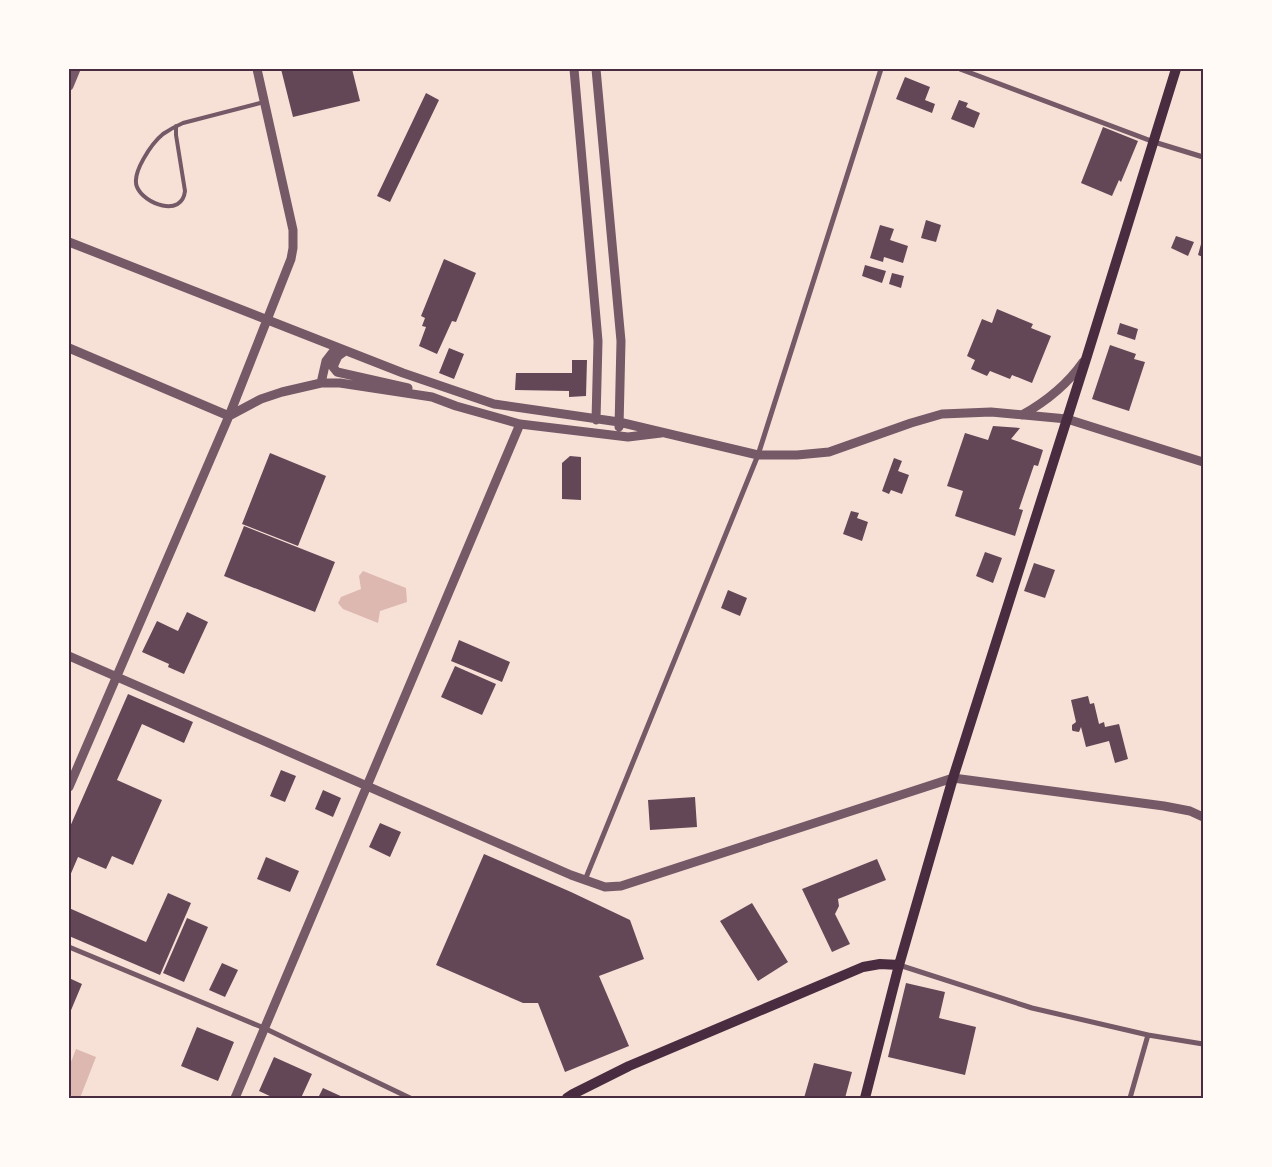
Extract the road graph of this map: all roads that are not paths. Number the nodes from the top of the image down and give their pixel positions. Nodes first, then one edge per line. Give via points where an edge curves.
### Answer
1 (76, 69) edge
2 (257, 69) edge
3 (574, 69) edge
4 (596, 69) edge
5 (881, 69) edge
6 (960, 69) edge
7 (1176, 69) edge
8 (69, 86) edge
9 (264, 102) junction
10 (176, 126) junction
11 (1154, 142) junction
12 (1203, 157) edge
13 (69, 242) edge
14 (266, 319) junction
15 (69, 348) edge
16 (340, 349) junction
17 (1087, 356) junction
18 (320, 383) junction
19 (432, 397) junction
20 (1022, 415) junction
21 (229, 416) junction
22 (1067, 419) junction
23 (596, 420) junction
24 (619, 422) junction
25 (520, 424) junction
26 (666, 433) junction
27 (614, 435) junction
28 (758, 455) junction
29 (1203, 462) edge
30 (69, 656) edge
31 (115, 676) junction
32 (953, 778) junction
33 (367, 786) junction
34 (69, 787) edge
35 (1203, 816) edge
36 (585, 881) junction
37 (69, 948) edge
38 (899, 965) junction
39 (264, 1028) junction
40 (1148, 1034) junction
41 (1203, 1044) edge
42 (235, 1098) edge
43 (410, 1098) edge
44 (567, 1098) edge
45 (865, 1098) edge
46 (1130, 1098) edge

1 - 8 street
2 - 9 street
3 - 23 street via 598,340
4 - 24 street via 621,341
5 - 28 street
6 - 11 street
7 - 11 main road
9 - 10 lane
9 - 14 street via 293,240 288,270
10 - 10 lane via 185,191 181,204 175,207 147,199 136,185 137,174 152,146
11 - 12 street
11 - 17 main road
13 - 14 street
14 - 16 street
14 - 21 street
15 - 21 street
16 - 18 street via 326,361
16 - 19 street via 333,367 336,372 412,389
16 - 23 street via 494,404
17 - 20 street via 1061,388
17 - 22 main road
18 - 19 street via 364,385
18 - 21 street via 262,399
19 - 25 street
20 - 22 street
20 - 28 street via 991,412 942,414 829,452
21 - 31 street
22 - 29 street
22 - 32 main road
23 - 24 street
24 - 26 street
24 - 27 street via 618,432
25 - 27 street
25 - 33 street
26 - 27 street via 628,437
26 - 28 street
28 - 36 street
30 - 31 street
31 - 33 street
31 - 34 street
32 - 35 street via 1164,806
32 - 36 street via 621,886 605,887
32 - 38 main road
33 - 36 street
33 - 39 street
37 - 39 street
38 - 40 street via 1032,1008
38 - 44 main road via 863,967 817,985 630,1066
38 - 45 main road
39 - 42 street
39 - 43 street
40 - 41 street
40 - 46 street

